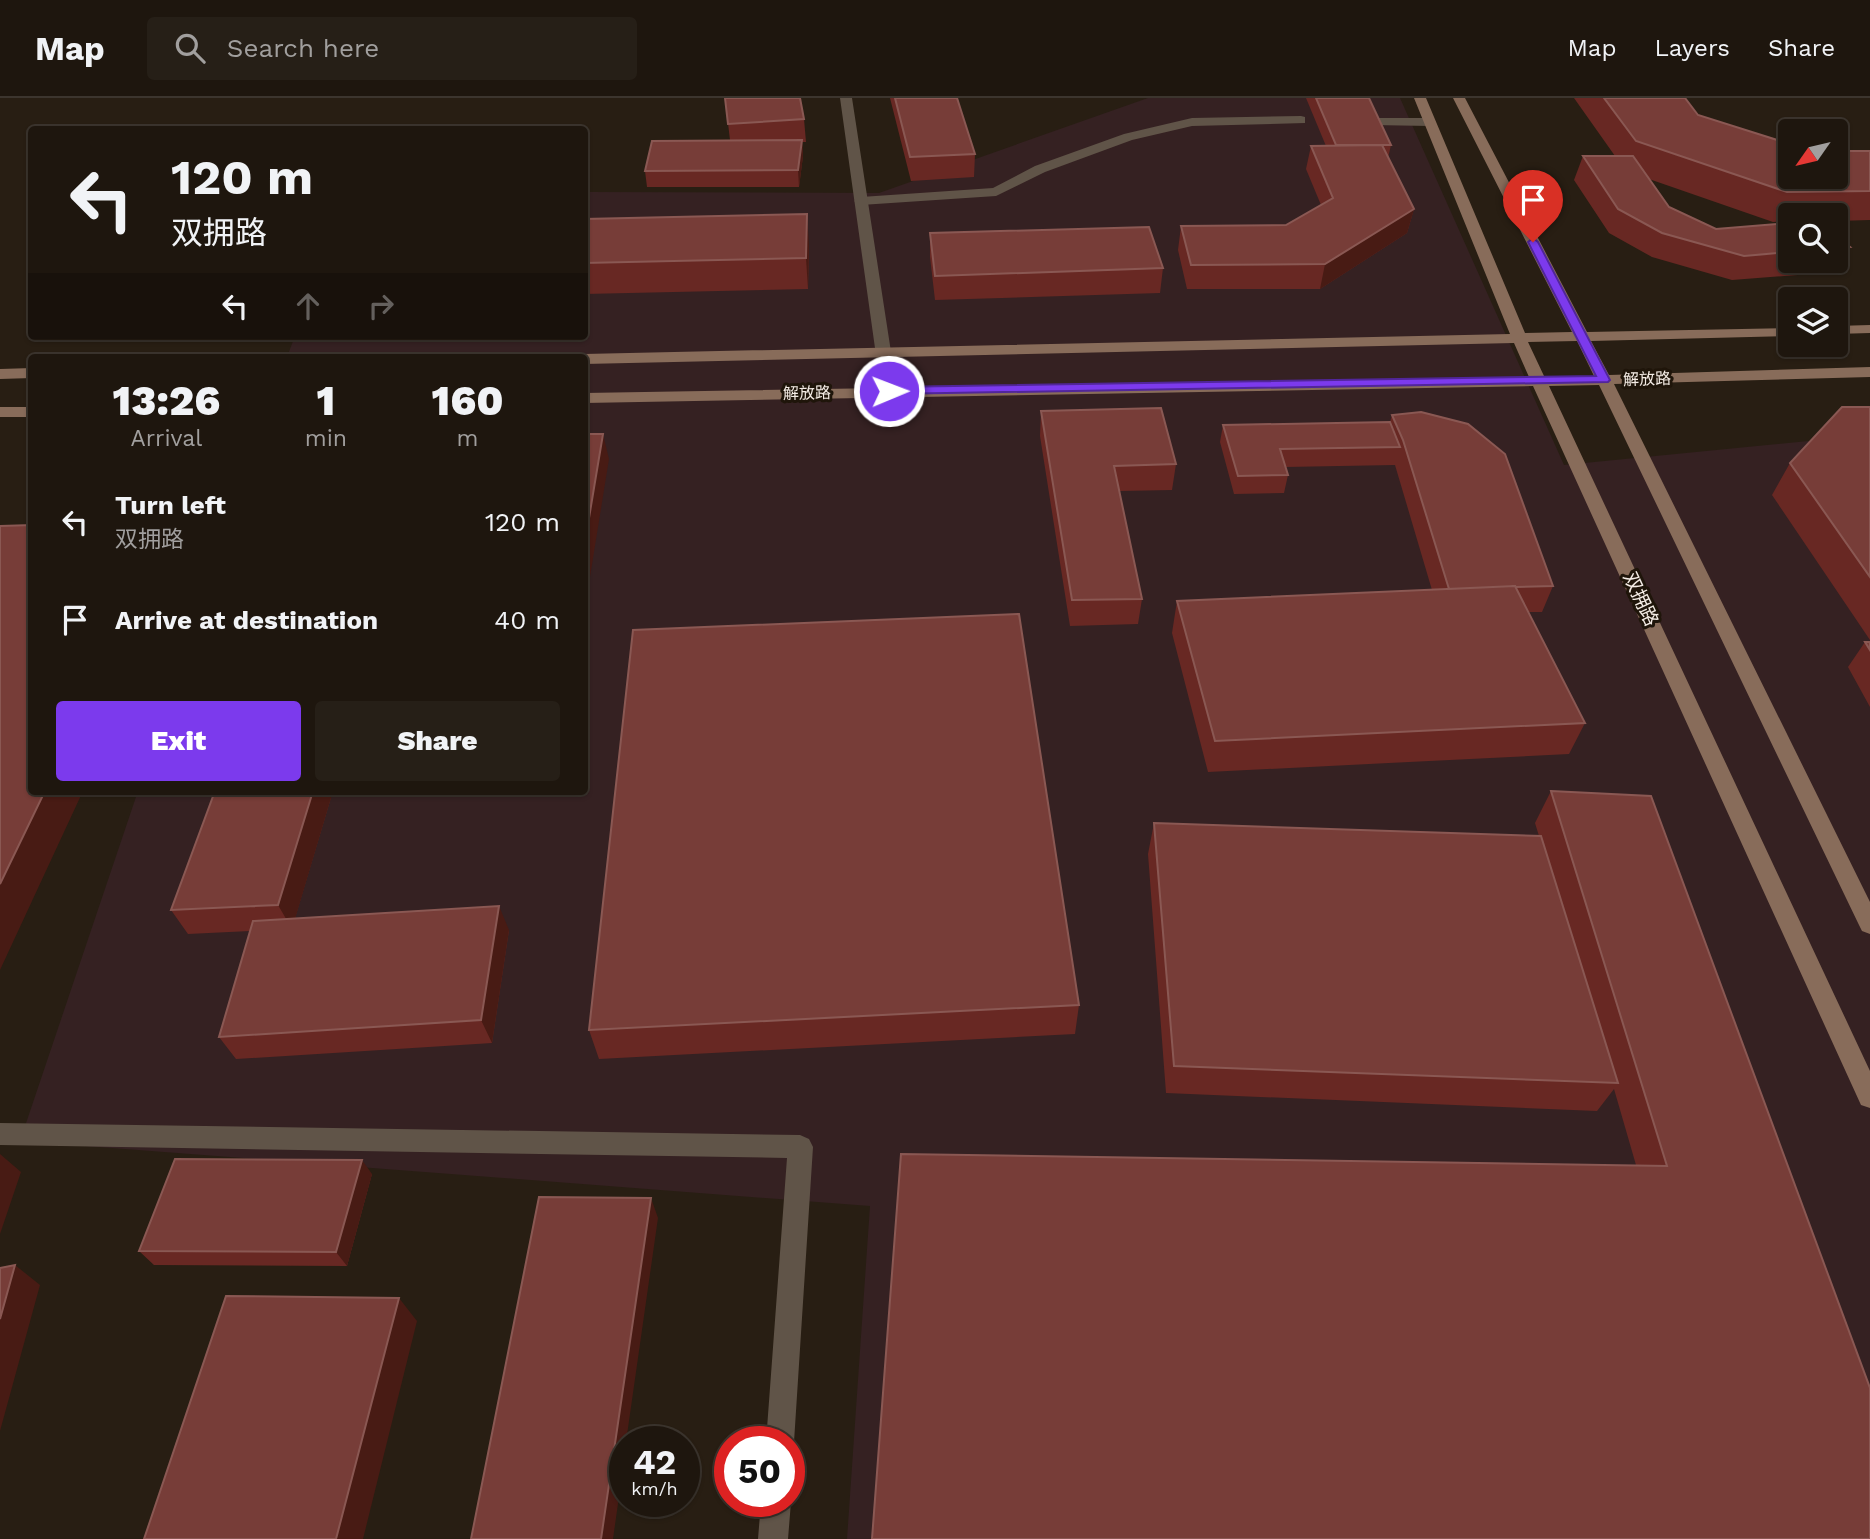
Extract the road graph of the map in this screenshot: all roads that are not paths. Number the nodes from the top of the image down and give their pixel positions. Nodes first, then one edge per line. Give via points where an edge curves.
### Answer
1 (846, 98) edge
2 (1420, 98) edge
3 (1459, 98) edge
4 (1301, 120) dead end
5 (1376, 122) edge
6 (1430, 122) junction
7 (861, 201) junction
8 (1870, 329) edge
9 (1848, 330) edge
10 (1778, 332) edge
11 (1582, 337) junction
12 (1520, 338) junction
13 (884, 352) junction
14 (588, 359) edge
15 (1870, 372) edge
16 (28, 373) edge
17 (0, 374) edge
18 (1541, 380) junction
19 (1604, 380) junction
20 (889, 391) junction
21 (588, 398) edge
22 (0, 412) edge
23 (28, 412) edge
24 (1870, 925) edge
25 (1870, 1097) edge
26 (0, 1134) edge
27 (781, 1426) edge
28 (775, 1517) edge
29 (773, 1539) edge

1 - 7 street
2 - 6 main road, 双拥路
3 - 11 main road
4 - 7 street via 1192,122 1128,137 1040,169 996,192
5 - 6 street
6 - 12 main road, 双拥路
7 - 13 street
8 - 9 main road
10 - 11 main road
11 - 12 main road
11 - 19 main road
12 - 13 main road
12 - 18 main road, 双拥路
13 - 14 main road
13 - 20 street
15 - 19 main road, 解放路
16 - 17 main road
18 - 19 main road, 解放路
18 - 20 main road, 解放路
18 - 25 main road, 双拥路
19 - 24 main road
20 - 21 main road, 解放路
22 - 23 main road
26 - 27 street via 800,1147
28 - 29 street

